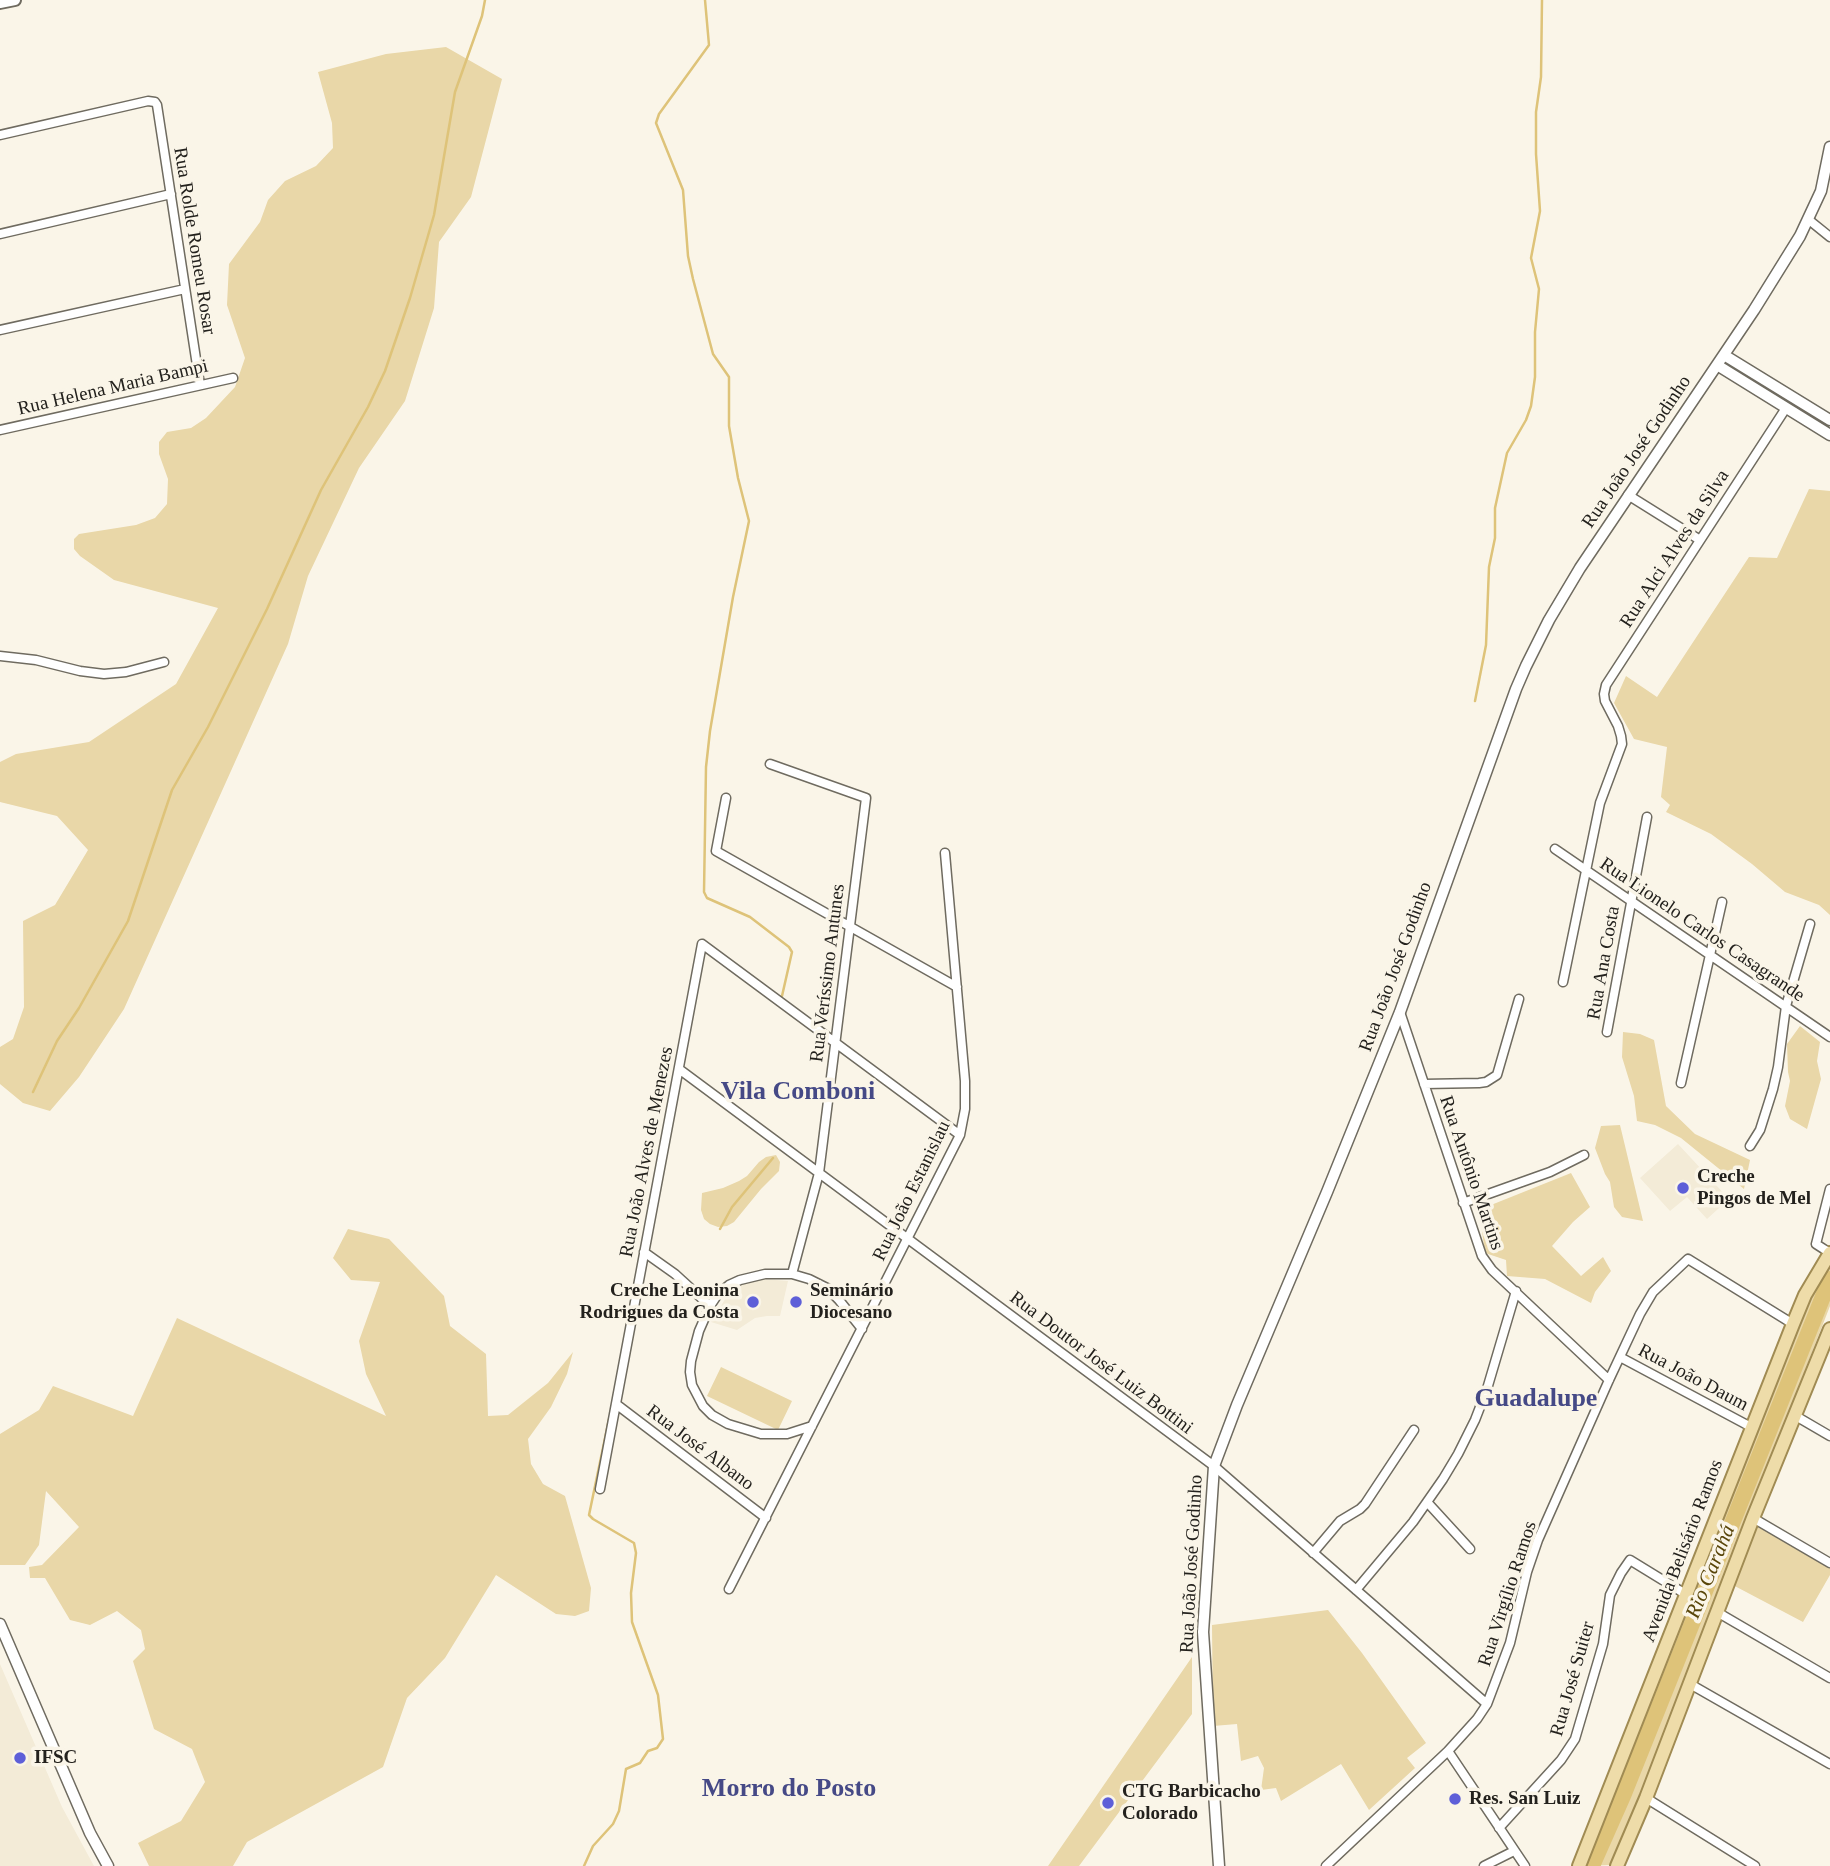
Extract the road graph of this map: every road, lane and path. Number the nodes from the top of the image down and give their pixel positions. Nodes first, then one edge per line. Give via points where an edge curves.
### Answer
1 (15, 0) edge
2 (0, 4) edge
3 (0, 135) edge
4 (1830, 147) edge
5 (1826, 192) edge
6 (171, 194) junction
7 (1809, 220) junction
8 (0, 234) edge
9 (1830, 237) edge
10 (185, 289) junction
11 (0, 330) edge
12 (1724, 355) junction
13 (1717, 365) junction
14 (233, 378) dead end
15 (200, 385) junction
16 (1786, 408) junction
17 (1830, 420) edge
18 (0, 430) edge
19 (1830, 435) edge
20 (1628, 495) junction
21 (1700, 540) junction
22 (0, 656) edge
23 (164, 662) dead end
24 (770, 764) dead end
25 (726, 798) dead end
26 (1647, 817) dead end
27 (1555, 849) dead end
28 (945, 853) dead end
29 (1586, 870) junction
30 (1631, 901) junction
31 (1722, 902) dead end
32 (1810, 924) dead end
33 (849, 927) junction
34 (1710, 954) junction
35 (1563, 982) dead end
36 (957, 988) junction
37 (1519, 999) dead end
38 (1786, 1006) junction
39 (1400, 1012) junction
40 (1607, 1032) dead end
41 (1830, 1037) edge
42 (835, 1043) junction
43 (678, 1069) junction
44 (1681, 1083) dead end
45 (1423, 1084) junction
46 (960, 1135) junction
47 (1750, 1146) dead end
48 (1584, 1154) dead end
49 (819, 1173) junction
50 (1830, 1189) edge
51 (1463, 1203) junction
52 (908, 1239) junction
53 (644, 1252) junction
54 (1830, 1253) edge
55 (792, 1274) junction
56 (1516, 1291) junction
57 (710, 1306) junction
58 (1793, 1324) junction
59 (862, 1329) junction
60 (1830, 1329) edge
61 (1620, 1357) junction
62 (1609, 1380) junction
63 (615, 1404) junction
64 (1794, 1415) junction
65 (813, 1426) junction
66 (1751, 1427) junction
67 (1414, 1430) dead end
68 (1830, 1436) edge
69 (1214, 1466) junction
70 (600, 1489) dead end
71 (1427, 1502) junction
72 (766, 1518) junction
73 (1753, 1518) junction
74 (1470, 1549) dead end
75 (1314, 1553) junction
76 (1830, 1563) edge
77 (730, 1589) dead end
78 (1356, 1590) junction
79 (1687, 1595) junction
80 (1717, 1612) junction
81 (0, 1623) edge
82 (1830, 1678) edge
83 (1690, 1684) junction
84 (1487, 1704) junction
85 (1448, 1751) junction
86 (1830, 1764) edge
87 (1646, 1798) junction
88 (1499, 1828) junction
89 (1514, 1851) junction
90 (108, 1866) edge
91 (1219, 1866) edge
92 (1326, 1866) edge
93 (1484, 1866) edge
94 (1525, 1866) edge
95 (1579, 1866) edge
96 (1618, 1866) edge
97 (1755, 1866) edge

1 - 2 main road
3 - 6 street, Rua Rolde Romeu Rosar via 155,102
4 - 5 street, Rua João José Godinho
5 - 7 street, Rua João José Godinho
6 - 8 street
6 - 10 street, Rua Rolde Romeu Rosar
7 - 9 street
7 - 12 street, Rua João José Godinho
10 - 11 street
10 - 15 street, Rua Rolde Romeu Rosar
12 - 13 street, Rua João José Godinho
12 - 17 street
13 - 16 street
13 - 20 street, Rua João José Godinho
14 - 15 street, Rua Helena Maria Bampi
15 - 18 street, Rua Helena Maria Bampi
16 - 19 street
16 - 21 street, Rua Alci Alves da Silva
20 - 21 street
20 - 39 street, Rua João José Godinho via 1535,646
21 - 29 street, Rua Alci Alves da Silva via 1606,685 1604,694 1622,744 1600,803
22 - 23 street via 104,674
24 - 33 street, Rua Veríssimo Antunes via 866,798
25 - 33 street via 716,851
26 - 30 street, Rua Ana Costa
27 - 29 street, Rua Lionelo Carlos Casagrande
28 - 36 street, Rua João Estanislau
29 - 30 street, Rua Lionelo Carlos Casagrande
29 - 35 street
30 - 34 street, Rua Lionelo Carlos Casagrande
30 - 40 street, Rua Ana Costa
31 - 34 street
32 - 38 street
33 - 36 street
33 - 42 street, Rua Veríssimo Antunes
34 - 38 street, Rua Lionelo Carlos Casagrande
34 - 44 street
36 - 46 street, Rua João Estanislau via 966,1094
37 - 45 street via 1497,1075 1479,1083
38 - 41 street, Rua Lionelo Carlos Casagrande
38 - 47 street via 1773,1089
39 - 45 street, Rua Antônio Martins
39 - 69 street, Rua João José Godinho
42 - 43 street, Rua João Alves de Menezes via 702,944
42 - 46 street
42 - 49 street, Rua Veríssimo Antunes
43 - 49 street, Rua Doutor José Luiz Bottini
43 - 53 street, Rua João Alves de Menezes
45 - 51 street, Rua Antônio Martins
46 - 52 street, Rua João Estanislau
48 - 51 street
49 - 52 street, Rua Doutor José Luiz Bottini
49 - 55 street, Rua Veríssimo Antunes
50 - 54 street via 1816,1244
51 - 56 street, Rua Antônio Martins via 1482,1256
52 - 59 street, Rua João Estanislau
52 - 69 street, Rua Doutor José Luiz Bottini
53 - 57 street
53 - 63 street, Rua João Alves de Menezes
54 - 58 main road, Avenida Belisário Ramos
55 - 57 street via 740,1280
55 - 59 street via 827,1288
56 - 62 street, Rua Antônio Martins
56 - 71 street via 1475,1420
57 - 65 street via 690,1372 703,1406 728,1424 761,1434 787,1434
58 - 61 street, Rua Virgílio Ramos via 1688,1259 1653,1292
58 - 66 main road, Avenida Belisário Ramos
59 - 65 street, Rua João Estanislau
60 - 64 main road
61 - 62 street, Rua Virgílio Ramos
61 - 66 street, Rua João Daum
62 - 84 street, Rua Virgílio Ramos via 1532,1554 1510,1643
63 - 70 street, Rua João Alves de Menezes
63 - 72 street, Rua José Albano
64 - 68 street
64 - 73 main road
65 - 72 street, Rua João Estanislau
66 - 79 main road, Avenida Belisário Ramos
67 - 75 street via 1366,1504 1340,1521
69 - 75 street, Rua Doutor José Luiz Bottini
69 - 91 street, Rua João José Godinho via 1203,1632
71 - 74 street
71 - 78 street
72 - 77 street, Rua João Estanislau
73 - 76 street
73 - 80 main road
75 - 78 street, Rua Doutor José Luiz Bottini
78 - 84 street, Rua Doutor José Luiz Bottini
79 - 88 street, Rua José Suiter via 1630,1560 1610,1595 1603,1644 1575,1739
79 - 95 main road, Avenida Belisário Ramos
80 - 82 street
80 - 83 main road
81 - 90 street
83 - 86 street
83 - 87 main road
84 - 85 street, Rua Virgílio Ramos
85 - 88 street
85 - 92 street, Rua Virgílio Ramos
87 - 96 main road
87 - 97 street
88 - 89 street
89 - 93 street
89 - 94 street

